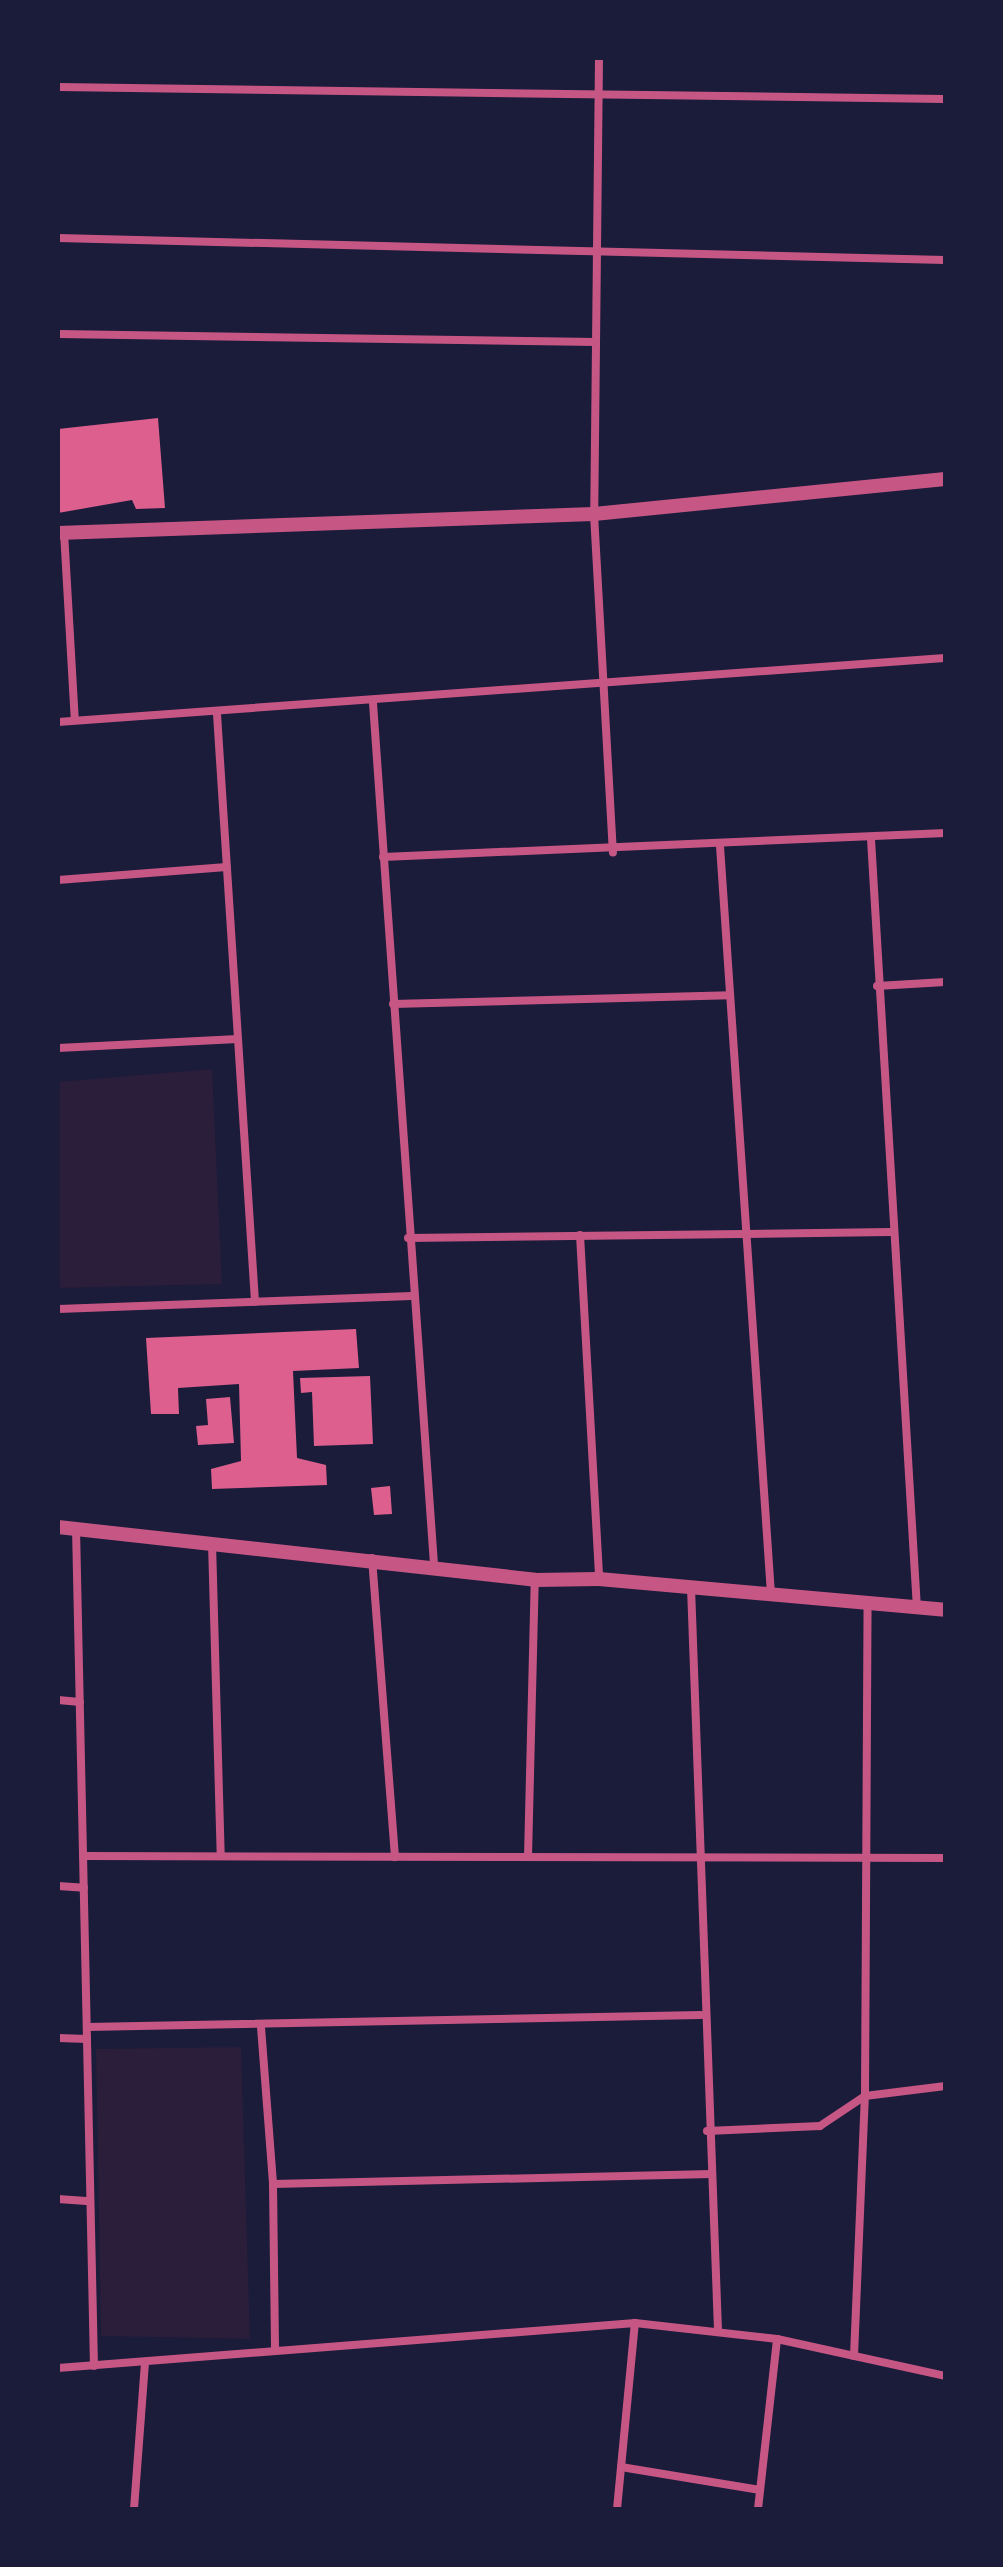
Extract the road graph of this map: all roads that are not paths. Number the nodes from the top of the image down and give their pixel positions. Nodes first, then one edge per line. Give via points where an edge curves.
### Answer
1 (599, 58) edge
2 (58, 87) edge
3 (599, 94) junction
4 (945, 99) edge
5 (58, 238) edge
6 (597, 255) junction
7 (945, 260) edge
8 (58, 334) edge
9 (596, 342) junction
10 (945, 479) edge
11 (594, 514) junction
12 (61, 532) edge
13 (945, 658) edge
14 (604, 687) junction
15 (373, 703) junction
16 (217, 714) junction
17 (75, 720) junction
18 (58, 722) edge
19 (945, 833) edge
20 (871, 839) junction
21 (720, 846) junction
22 (613, 852) junction
23 (383, 857) junction
24 (227, 867) junction
25 (58, 880) edge
26 (945, 982) edge
27 (877, 986) junction
28 (730, 995) junction
29 (393, 1004) junction
30 (238, 1039) junction
31 (58, 1048) edge
32 (746, 1231) junction
33 (891, 1232) junction
34 (580, 1235) junction
35 (408, 1238) junction
36 (412, 1296) junction
37 (255, 1302) junction
38 (58, 1309) edge
39 (58, 1527) edge
40 (76, 1528) junction
41 (212, 1542) junction
42 (372, 1557) junction
43 (434, 1564) junction
44 (599, 1579) junction
45 (535, 1580) junction
46 (691, 1587) junction
47 (771, 1595) junction
48 (868, 1603) junction
49 (917, 1608) junction
50 (945, 1610) edge
51 (58, 1700) edge
52 (80, 1702) junction
53 (83, 1856) junction
54 (221, 1856) junction
55 (395, 1857) junction
56 (528, 1857) junction
57 (702, 1858) junction
58 (868, 1858) junction
59 (945, 1858) edge
60 (58, 1886) edge
61 (84, 1888) junction
62 (701, 2015) junction
63 (87, 2027) junction
64 (261, 2027) junction
65 (58, 2038) edge
66 (87, 2039) junction
67 (945, 2086) edge
68 (865, 2096) junction
69 (707, 2131) junction
70 (712, 2174) junction
71 (273, 2184) junction
72 (58, 2199) edge
73 (90, 2201) junction
74 (635, 2323) junction
75 (718, 2330) junction
76 (777, 2339) junction
77 (275, 2349) junction
78 (854, 2356) junction
79 (145, 2364) junction
80 (94, 2366) junction
81 (58, 2368) edge
82 (945, 2376) edge
83 (621, 2467) junction
84 (760, 2490) junction
85 (134, 2509) edge
86 (617, 2509) edge
87 (758, 2509) edge

1 - 3 street
2 - 3 street
3 - 4 street
3 - 6 street
5 - 6 street
6 - 7 street
6 - 9 street
8 - 9 street
9 - 11 street
10 - 11 street
11 - 12 street
11 - 14 street
12 - 17 street
13 - 14 street
14 - 15 street
14 - 22 street
15 - 16 street
15 - 23 street
16 - 17 street
16 - 24 street
17 - 18 street
19 - 20 street
20 - 21 street
20 - 27 street
21 - 22 street
21 - 28 street
22 - 23 street
23 - 29 street
24 - 25 street
24 - 30 street
26 - 27 street
27 - 33 street
28 - 29 street
28 - 32 street
29 - 35 street
30 - 31 street
30 - 37 street
32 - 33 street
32 - 34 street
32 - 47 street
33 - 49 street
34 - 35 street
34 - 44 street
35 - 36 street
36 - 37 street
36 - 43 street
37 - 38 street
39 - 40 street
40 - 41 street
40 - 52 street
41 - 42 street
41 - 54 street
42 - 43 street
42 - 55 street
43 - 45 street
44 - 45 street
44 - 46 street
45 - 56 street
46 - 47 street
46 - 57 street
47 - 48 street
48 - 49 street
48 - 58 street
49 - 50 street
51 - 52 street
52 - 53 street
53 - 54 street
53 - 61 street
54 - 55 street
55 - 56 street
56 - 57 street
57 - 58 street
57 - 62 street
58 - 59 street
58 - 68 street
60 - 61 street
61 - 63 street
62 - 64 street
62 - 69 street
63 - 64 street
63 - 66 street
64 - 71 street
65 - 66 street
66 - 73 street
67 - 68 street
68 - 69 street via 820,2126
68 - 78 street
69 - 70 street
70 - 71 street
70 - 75 street
71 - 77 street
72 - 73 street
73 - 80 street
74 - 75 street
74 - 77 street
74 - 83 street
75 - 76 street
76 - 78 street
76 - 84 street
77 - 79 street
78 - 82 street
79 - 80 street
79 - 85 street
80 - 81 street
83 - 84 street
83 - 86 street
84 - 87 street

